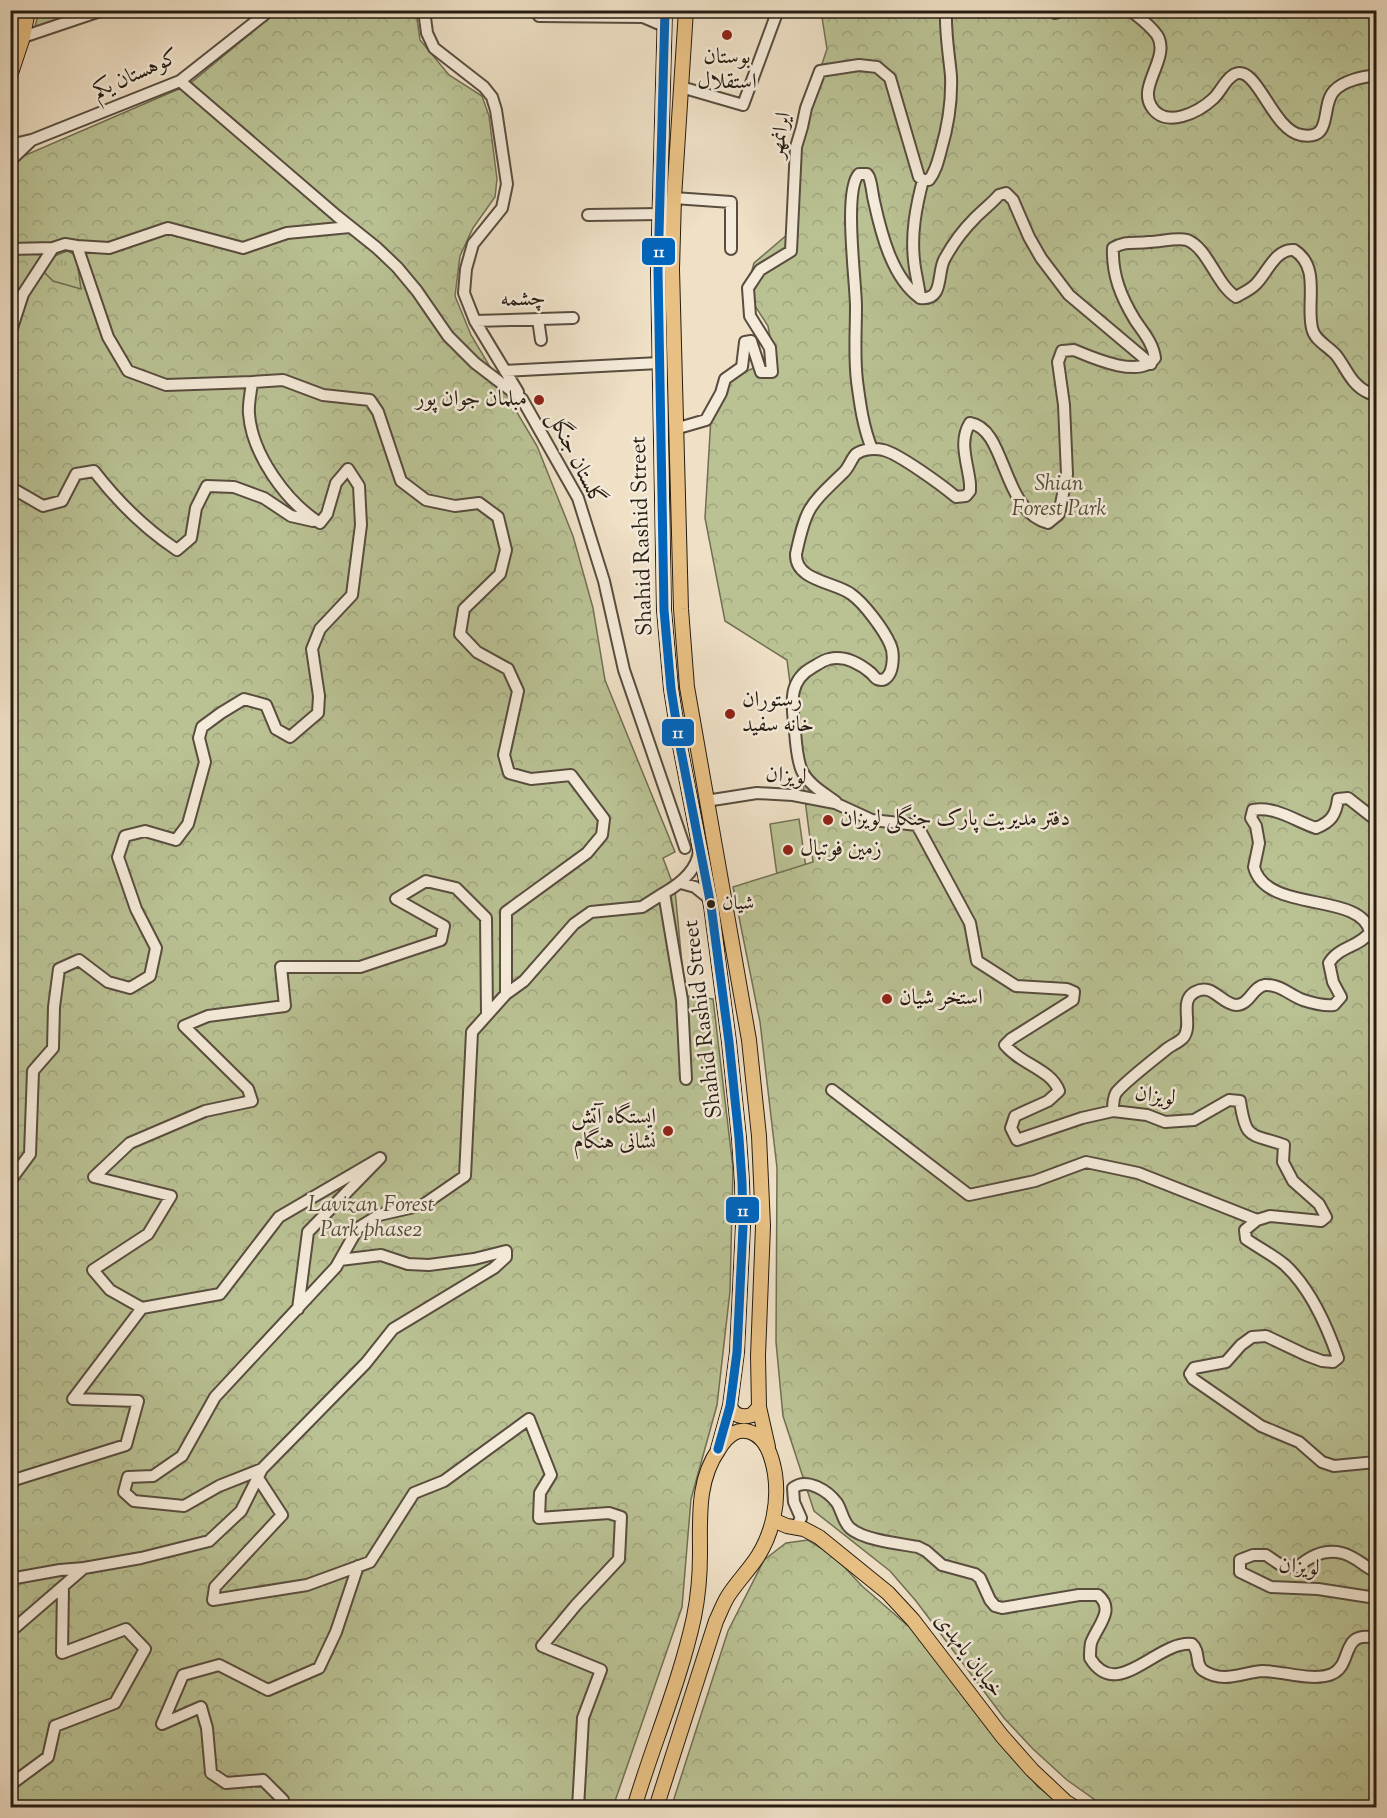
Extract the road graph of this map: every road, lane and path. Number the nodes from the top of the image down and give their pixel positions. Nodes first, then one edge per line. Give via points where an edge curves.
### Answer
1 (20, 10) edge
2 (28, 10) edge
3 (104, 10) edge
4 (270, 10) edge
5 (424, 10) edge
6 (665, 10) edge
7 (686, 10) edge
8 (778, 10) edge
9 (946, 10) edge
10 (1052, 10) edge
11 (1065, 10) edge
12 (1130, 10) edge
13 (539, 16) dead end
14 (664, 26) junction
15 (15, 40) edge
16 (1377, 75) edge
17 (10, 76) edge
18 (180, 81) junction
19 (681, 87) junction
20 (32, 140) junction
21 (10, 145) edge
22 (10, 161) edge
23 (923, 180) junction
24 (674, 198) junction
25 (660, 214) junction
26 (588, 215) dead end
27 (350, 227) junction
28 (76, 246) junction
29 (53, 248) junction
30 (10, 249) edge
31 (731, 249) dead end
32 (920, 298) junction
33 (573, 318) dead end
34 (538, 319) junction
35 (475, 321) junction
36 (10, 334) edge
37 (541, 340) dead end
38 (659, 363) junction
39 (1151, 364) junction
40 (505, 370) junction
41 (252, 382) junction
42 (1377, 389) edge
43 (522, 399) junction
44 (675, 429) junction
45 (872, 448) junction
46 (10, 487) edge
47 (320, 523) junction
48 (706, 801) junction
49 (839, 805) junction
50 (1377, 820) edge
51 (699, 841) junction
52 (685, 848) dead end
53 (681, 883) junction
54 (664, 893) junction
55 (710, 899) junction
56 (506, 994) junction
57 (487, 1016) junction
58 (686, 1079) dead end
59 (832, 1090) dead end
60 (1113, 1111) junction
61 (10, 1181) edge
62 (1257, 1220) junction
63 (340, 1260) junction
64 (142, 1308) junction
65 (297, 1309) junction
66 (730, 1406) junction
67 (759, 1407) junction
68 (768, 1447) junction
69 (718, 1449) junction
70 (1377, 1462) edge
71 (260, 1474) junction
72 (10, 1489) edge
73 (773, 1520) junction
74 (795, 1527) junction
75 (819, 1537) junction
76 (764, 1545) junction
77 (358, 1566) junction
78 (84, 1568) junction
79 (1377, 1572) edge
80 (10, 1580) edge
81 (63, 1587) junction
82 (1377, 1598) edge
83 (10, 1632) edge
84 (1377, 1638) edge
85 (10, 1785) edge
86 (10, 1803) edge
87 (13, 1808) edge
88 (280, 1808) edge
89 (578, 1808) edge
90 (634, 1808) edge
91 (656, 1808) edge
92 (1076, 1808) edge

1 - 15 main road
2 - 15 main road
3 - 15 street
4 - 18 street, کوهستان یکم
5 - 35 street, گلستان جنگل via 434,48 484,87 496,110 507,184 502,208 473,244 466,269 464,293
6 - 14 main road, Shahid Rashid Street
7 - 19 main road, Shahid Rashid Street
8 - 19 street via 742,105
9 - 23 street via 951,78 948,126 936,169 929,180
10 - 11 street
12 - 16 street via 1158,37 1159,54 1148,98 1150,106 1166,117 1192,112 1214,98 1227,80 1243,73 1255,82 1284,127 1299,135 1312,136 1326,122 1328,102 1339,86
13 - 14 street via 643,17
14 - 25 main road, Shahid Rashid Street
15 - 17 main road
18 - 20 street, کوهستان یکم
18 - 27 street, گلستان جنگل
19 - 24 main road, Shahid Rashid Street
20 - 21 street
20 - 22 street, کوهستان یکم
23 - 32 street via 913,231
23 - 44 street, ایرانمهر via 918,177 890,78 877,67 859,65 820,71 796,147 791,251 760,270 748,288 750,316 770,348 772,372 761,372 752,341 745,342 742,367 725,379 722,393 706,420
24 - 31 street via 731,202
24 - 44 main road, Shahid Rashid Street
25 - 26 street
25 - 38 main road, Shahid Rashid Street
27 - 28 street via 287,233 243,248 168,228 109,248
27 - 43 street, گلستان جنگل via 397,267 448,336 475,363
28 - 29 street
28 - 41 street via 108,337 128,370 166,385
29 - 30 street
29 - 36 street via 23,294
32 - 39 street via 934,295 942,264 956,238 999,195 1006,193 1041,258 1068,294
32 - 45 street via 901,277 884,235 871,182 867,174 859,174 854,181 851,221 856,362 866,434
33 - 34 street, چشمه
34 - 35 street, چشمه
34 - 37 street
35 - 40 street, گلستان جنگل
38 - 40 street
38 - 51 main road, Shahid Rashid Street via 667,650 680,746
39 - 42 street via 1154,348 1118,285 1113,248 1129,241 1186,240 1197,247 1225,288 1236,297 1258,283 1283,252 1294,250 1302,256 1310,274 1312,331 1338,357 1356,386 1369,393
39 - 45 street via 1117,366 1067,349 1059,354 1067,474 1059,514 1048,523 1034,517 1017,497 997,450 978,425 970,423 964,434 970,484 968,494 960,498 885,450
40 - 43 street, گلستان جنگل
41 - 47 street via 249,414 260,457 282,488
41 - 56 street via 283,380 323,395 370,400 378,412 401,481 426,500 455,506 479,503 498,517 506,550 500,574 464,609 460,634 477,652 508,669 518,691 504,755 509,773 531,779 571,775 604,819 602,835 587,853 506,912
43 - 52 street, گلستان جنگل via 578,498 604,581 624,670
44 - 48 main road, Shahid Rashid Street via 687,687
45 - 49 street via 856,454 845,472 812,504 805,516 796,554 797,564 804,572 852,595 891,644 891,670 886,679 877,679 850,660 829,659 801,674 791,697 801,770
46 - 47 street via 43,506 62,501 76,474 94,471 116,499 177,550 191,538 196,508 207,486 234,487 264,498 291,516
47 - 61 street via 327,514 336,483 348,469 359,486 361,525 352,595 320,629 312,649 318,713 290,737 276,729 266,705 244,699 221,713 202,728 199,738 205,762 188,824 176,840 145,831 125,836 118,857 136,909 156,948 150,976 130,988 108,982 79,960 59,969 53,1048 33,1071 30,1154
48 - 49 street, لویزان via 757,793 793,795
48 - 67 main road, Shahid Rashid Street via 749,1040 759,1136 763,1226
49 - 60 street, لویزان via 872,820 917,825 970,923 977,961 1016,986 1074,992 1073,1000 1005,1045 1013,1055 1055,1080 1059,1091 1048,1101 1015,1116 1011,1128 1017,1140
50 - 60 street via 1348,798 1338,799 1334,817 1316,828 1275,811 1253,810 1251,818 1259,843 1254,867 1261,880 1293,899 1348,910 1369,927 1370,932 1363,940 1342,949 1329,963 1341,997 1330,1005 1302,1000 1265,985 1245,1002 1233,1004 1211,991 1193,993 1183,1038 1116,1093
51 - 53 street via 698,859
51 - 55 main road, Shahid Rashid Street
53 - 54 street
53 - 55 street via 695,887
54 - 56 street via 642,907 591,912 573,924 524,981
54 - 58 street via 682,1000
55 - 66 main road, Shahid Rashid Street via 742,1182 737,1352
56 - 57 street
57 - 63 street via 472,1032 465,1176 423,1205 379,1215 358,1228
57 - 64 street via 486,918 456,888 426,881 396,899 444,926 441,940 360,967 281,967 285,1005 208,1016 184,1026 248,1089 252,1101 205,1111 130,1143 94,1177 171,1196 148,1234 93,1270 110,1290
59 - 62 street via 969,1195 1035,1181 1086,1162 1138,1173
60 - 62 street, لویزان via 1147,1114 1165,1122 1194,1120 1229,1100 1240,1101 1244,1125 1257,1138 1284,1145 1283,1162 1293,1180 1319,1204 1326,1217 1321,1221 1270,1216
62 - 70 street via 1245,1230 1246,1239 1285,1266 1310,1296 1338,1358 1333,1362 1322,1361 1266,1336 1252,1337 1226,1362 1194,1368 1190,1374 1260,1426 1299,1442 1322,1462 1334,1466
63 - 65 street
63 - 71 street via 381,1255 408,1264 429,1265 506,1251 506,1257 494,1268 393,1329 366,1363
64 - 65 street via 220,1294 279,1217 380,1158 308,1232
64 - 72 street via 73,1399 138,1401 126,1445 14,1480
65 - 71 street via 215,1397 182,1456 153,1476 128,1477 124,1492 134,1501 184,1506 219,1486
66 - 67 main road via 742,1417 752,1415
66 - 69 main road, Shahid Rashid Street
67 - 68 main road, Shahid Rashid Street
68 - 69 main road via 749,1431 738,1431
68 - 73 main road, Shahid Rashid Street via 776,1483
69 - 90 main road, Shahid Rashid Street via 706,1472 700,1500 694,1616
71 - 77 street via 282,1515 215,1587 213,1600 307,1585
71 - 78 street via 241,1511 209,1541
73 - 74 main road, خیابان یامهدی
73 - 76 main road, Shahid Rashid Street
74 - 75 main road, خیابان یامهدی
74 - 84 street via 801,1518 793,1488 806,1483 826,1492 851,1529 918,1547 942,1565 975,1574 995,1606 1011,1608 1098,1595 1106,1612 1090,1645 1090,1658 1102,1672 1111,1675 1134,1669 1185,1643 1198,1650 1199,1666 1214,1676 1240,1677 1264,1671 1330,1675 1343,1663 1351,1643 1367,1636
75 - 76 main road via 795,1533
75 - 92 main road, خیابان یامهدی via 888,1593 1002,1736 1032,1770
76 - 91 main road, Shahid Rashid Street via 728,1596 716,1621
77 - 88 street via 336,1632 319,1668 268,1690 219,1665 183,1675 162,1725 201,1707 211,1773 226,1783 263,1780 283,1800
77 - 89 street via 370,1562 414,1493 444,1480 529,1419 550,1475 540,1493 539,1518 609,1514 621,1517 619,1560 542,1646 601,1670 584,1718
78 - 80 street
78 - 81 street
79 - 82 street, لویزان via 1342,1553 1314,1555 1298,1567 1282,1566 1266,1555 1240,1560 1240,1572 1272,1587
81 - 83 street
81 - 85 street via 62,1653 126,1629 145,1649 115,1703 55,1726 48,1757
86 - 87 street

